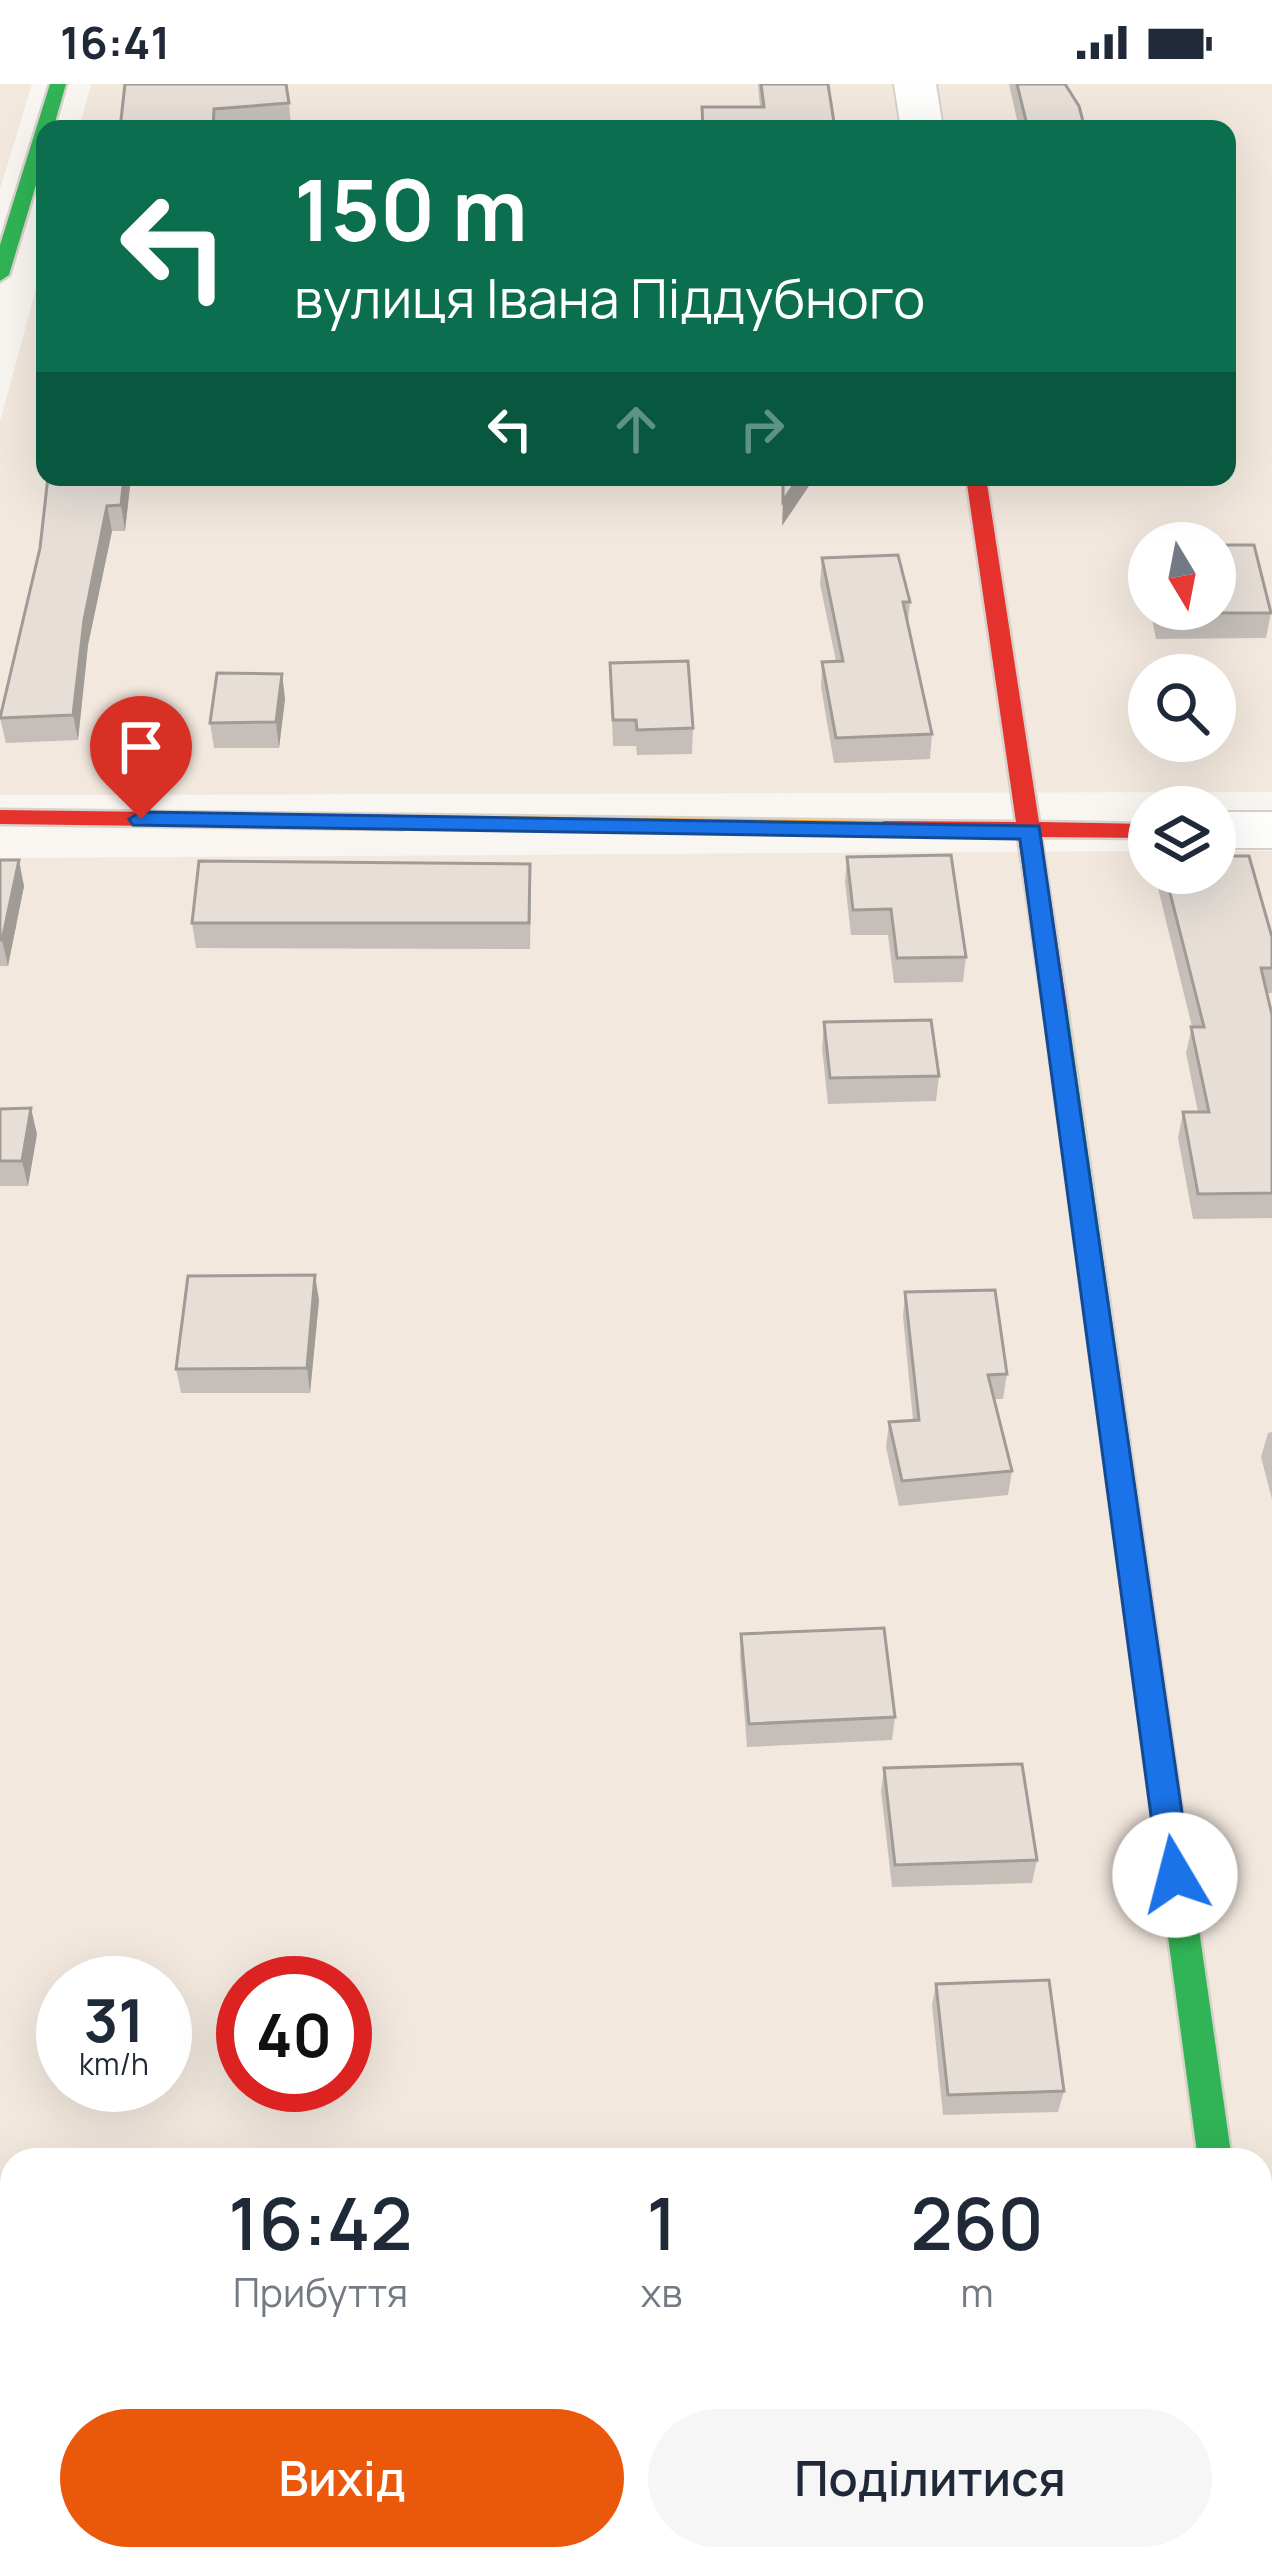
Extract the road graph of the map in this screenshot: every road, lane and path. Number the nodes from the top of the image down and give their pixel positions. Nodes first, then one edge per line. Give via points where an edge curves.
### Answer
1 (58, 84) edge
2 (915, 84) edge
3 (47, 120) edge
4 (921, 120) edge
5 (36, 156) edge
6 (0, 275) edge
7 (977, 486) edge
8 (0, 818) edge
9 (1236, 830) edge
10 (1272, 830) edge
11 (1031, 831) junction
12 (1128, 831) edge
13 (1213, 2148) edge

1 - 3 street
2 - 4 street
5 - 6 street
7 - 11 street
8 - 11 street
9 - 10 street
11 - 12 street
11 - 13 street

